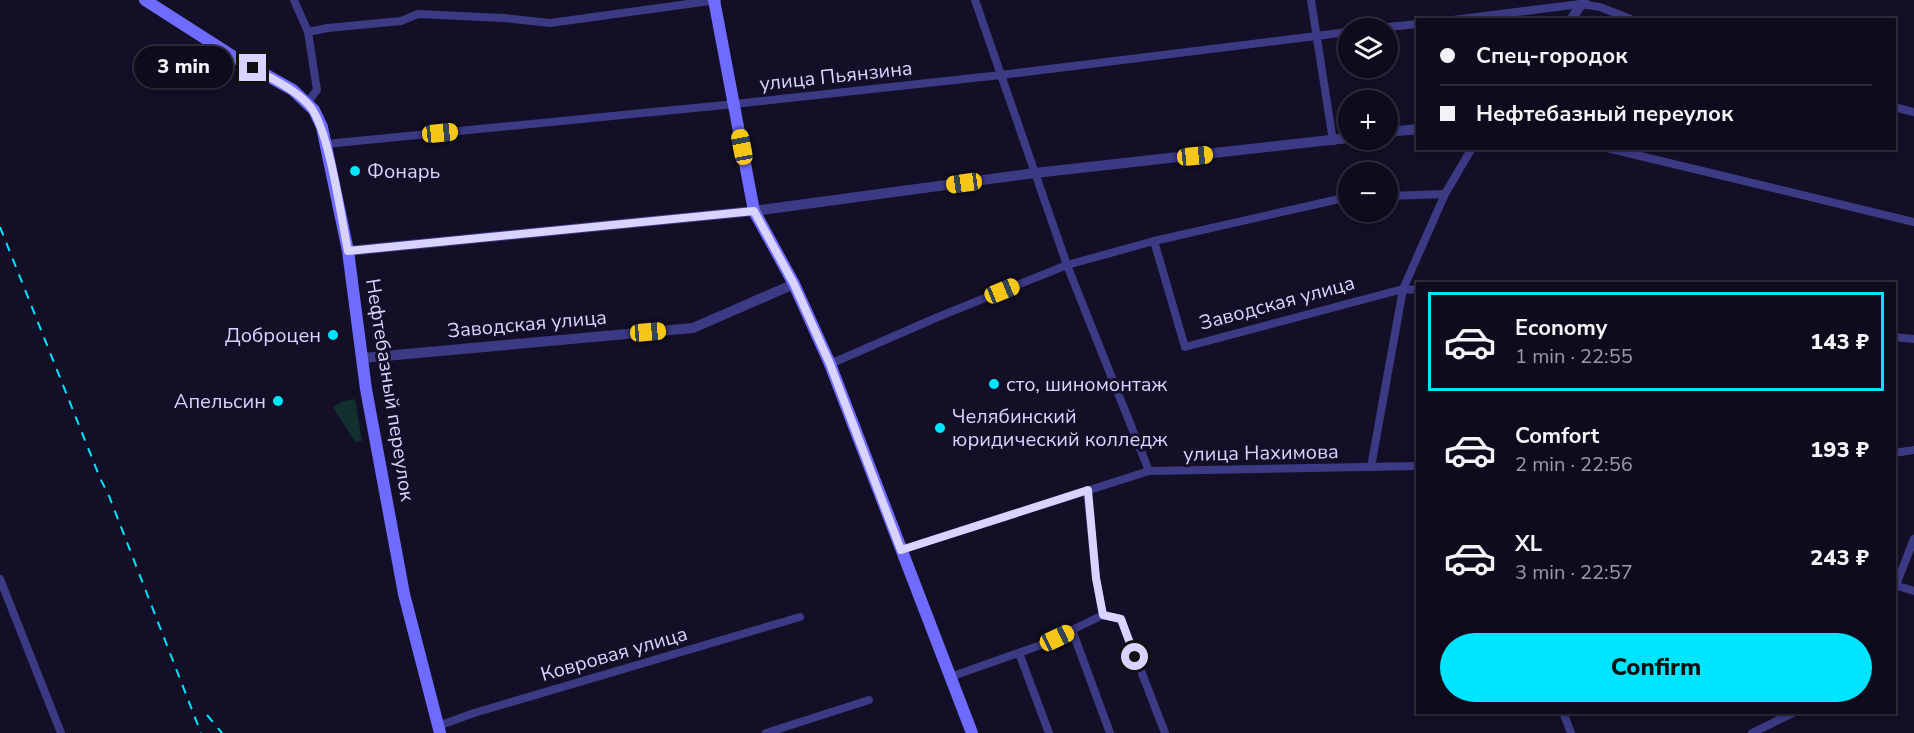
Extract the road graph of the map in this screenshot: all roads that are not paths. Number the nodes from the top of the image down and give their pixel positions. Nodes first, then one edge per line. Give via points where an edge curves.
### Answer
1 (145, 0) edge
2 (294, 0) edge
3 (715, 0) edge
4 (975, 0) edge
5 (1311, 0) edge
6 (1583, 2) edge
7 (1467, 18) edge
8 (1572, 18) edge
9 (1628, 18) edge
10 (1416, 24) edge
11 (1398, 26) edge
12 (308, 32) junction
13 (1338, 33) edge
14 (1317, 36) junction
15 (1001, 75) junction
16 (307, 103) junction
17 (735, 104) junction
18 (1896, 108) edge
19 (1914, 112) edge
20 (1416, 129) edge
21 (1398, 131) edge
22 (1338, 140) edge
23 (1333, 141) junction
24 (326, 144) junction
25 (1471, 150) edge
26 (1615, 150) edge
27 (1035, 173) junction
28 (1445, 194) junction
29 (1398, 196) edge
30 (1338, 199) edge
31 (754, 211) junction
32 (1914, 222) edge
33 (1154, 241) junction
34 (348, 251) junction
35 (1067, 266) junction
36 (794, 284) junction
37 (1403, 288) junction
38 (1416, 290) edge
39 (1896, 337) edge
40 (1914, 339) edge
41 (363, 358) junction
42 (830, 364) junction
43 (1914, 450) edge
44 (1896, 453) edge
45 (1416, 466) edge
46 (1371, 467) junction
47 (1149, 471) junction
48 (1088, 490) junction
49 (1914, 539) edge
50 (901, 550) junction
51 (0, 579) edge
52 (1896, 588) edge
53 (1914, 591) edge
54 (4, 601) edge
55 (1103, 615) junction
56 (800, 617) dead end
57 (1072, 630) junction
58 (1019, 653) junction
59 (950, 677) junction
60 (869, 700) dead end
61 (1564, 714) edge
62 (1791, 714) edge
63 (439, 730) edge
64 (61, 733) edge
65 (766, 733) edge
66 (972, 733) edge
67 (1049, 733) edge
68 (1110, 733) edge
69 (1165, 733) edge
70 (1571, 733) edge
71 (1752, 733) edge

1 - 16 main road, Нефтебазный переулок via 293,90
2 - 12 street
3 - 12 street via 550,23 418,14 400,21
3 - 17 main road
4 - 15 street
5 - 14 street
6 - 7 street
6 - 8 street
6 - 9 street
10 - 11 street
12 - 16 street via 317,90
13 - 14 street, улица Пьянзина
14 - 15 street, улица Пьянзина
14 - 23 street
15 - 17 street, улица Пьянзина
15 - 27 street
16 - 24 main road, Нефтебазный переулок via 314,110
17 - 24 street, улица Пьянзина
17 - 31 main road
18 - 19 street
20 - 21 street
22 - 23 street
23 - 27 street
24 - 34 main road, Нефтебазный переулок
25 - 28 street
26 - 32 street
27 - 31 street
27 - 35 street
28 - 29 street
28 - 37 street
30 - 33 street
31 - 34 street
31 - 36 main road
33 - 35 street
33 - 37 street, Заводская улица via 1185,347
34 - 41 main road, Нефтебазный переулок
35 - 42 street
35 - 47 street
36 - 41 street, Заводская улица via 693,328
36 - 42 main road
37 - 38 street, Заводская улица
37 - 46 street
39 - 40 street
41 - 63 main road, Нефтебазный переулок via 404,594
42 - 50 main road
43 - 44 street
45 - 46 street, улица Нахимова
46 - 47 street, улица Нахимова
47 - 48 street, улица Нахимова
48 - 50 street, улица Нахимова
48 - 55 street
49 - 52 street
50 - 59 main road
51 - 54 street
52 - 53 street
54 - 64 street
55 - 57 street
55 - 69 street via 1121,619
56 - 63 street, Ковровая улица via 474,713
57 - 58 street
57 - 68 street
58 - 59 street
58 - 67 street
59 - 66 main road
60 - 65 street
61 - 70 street
62 - 71 street

